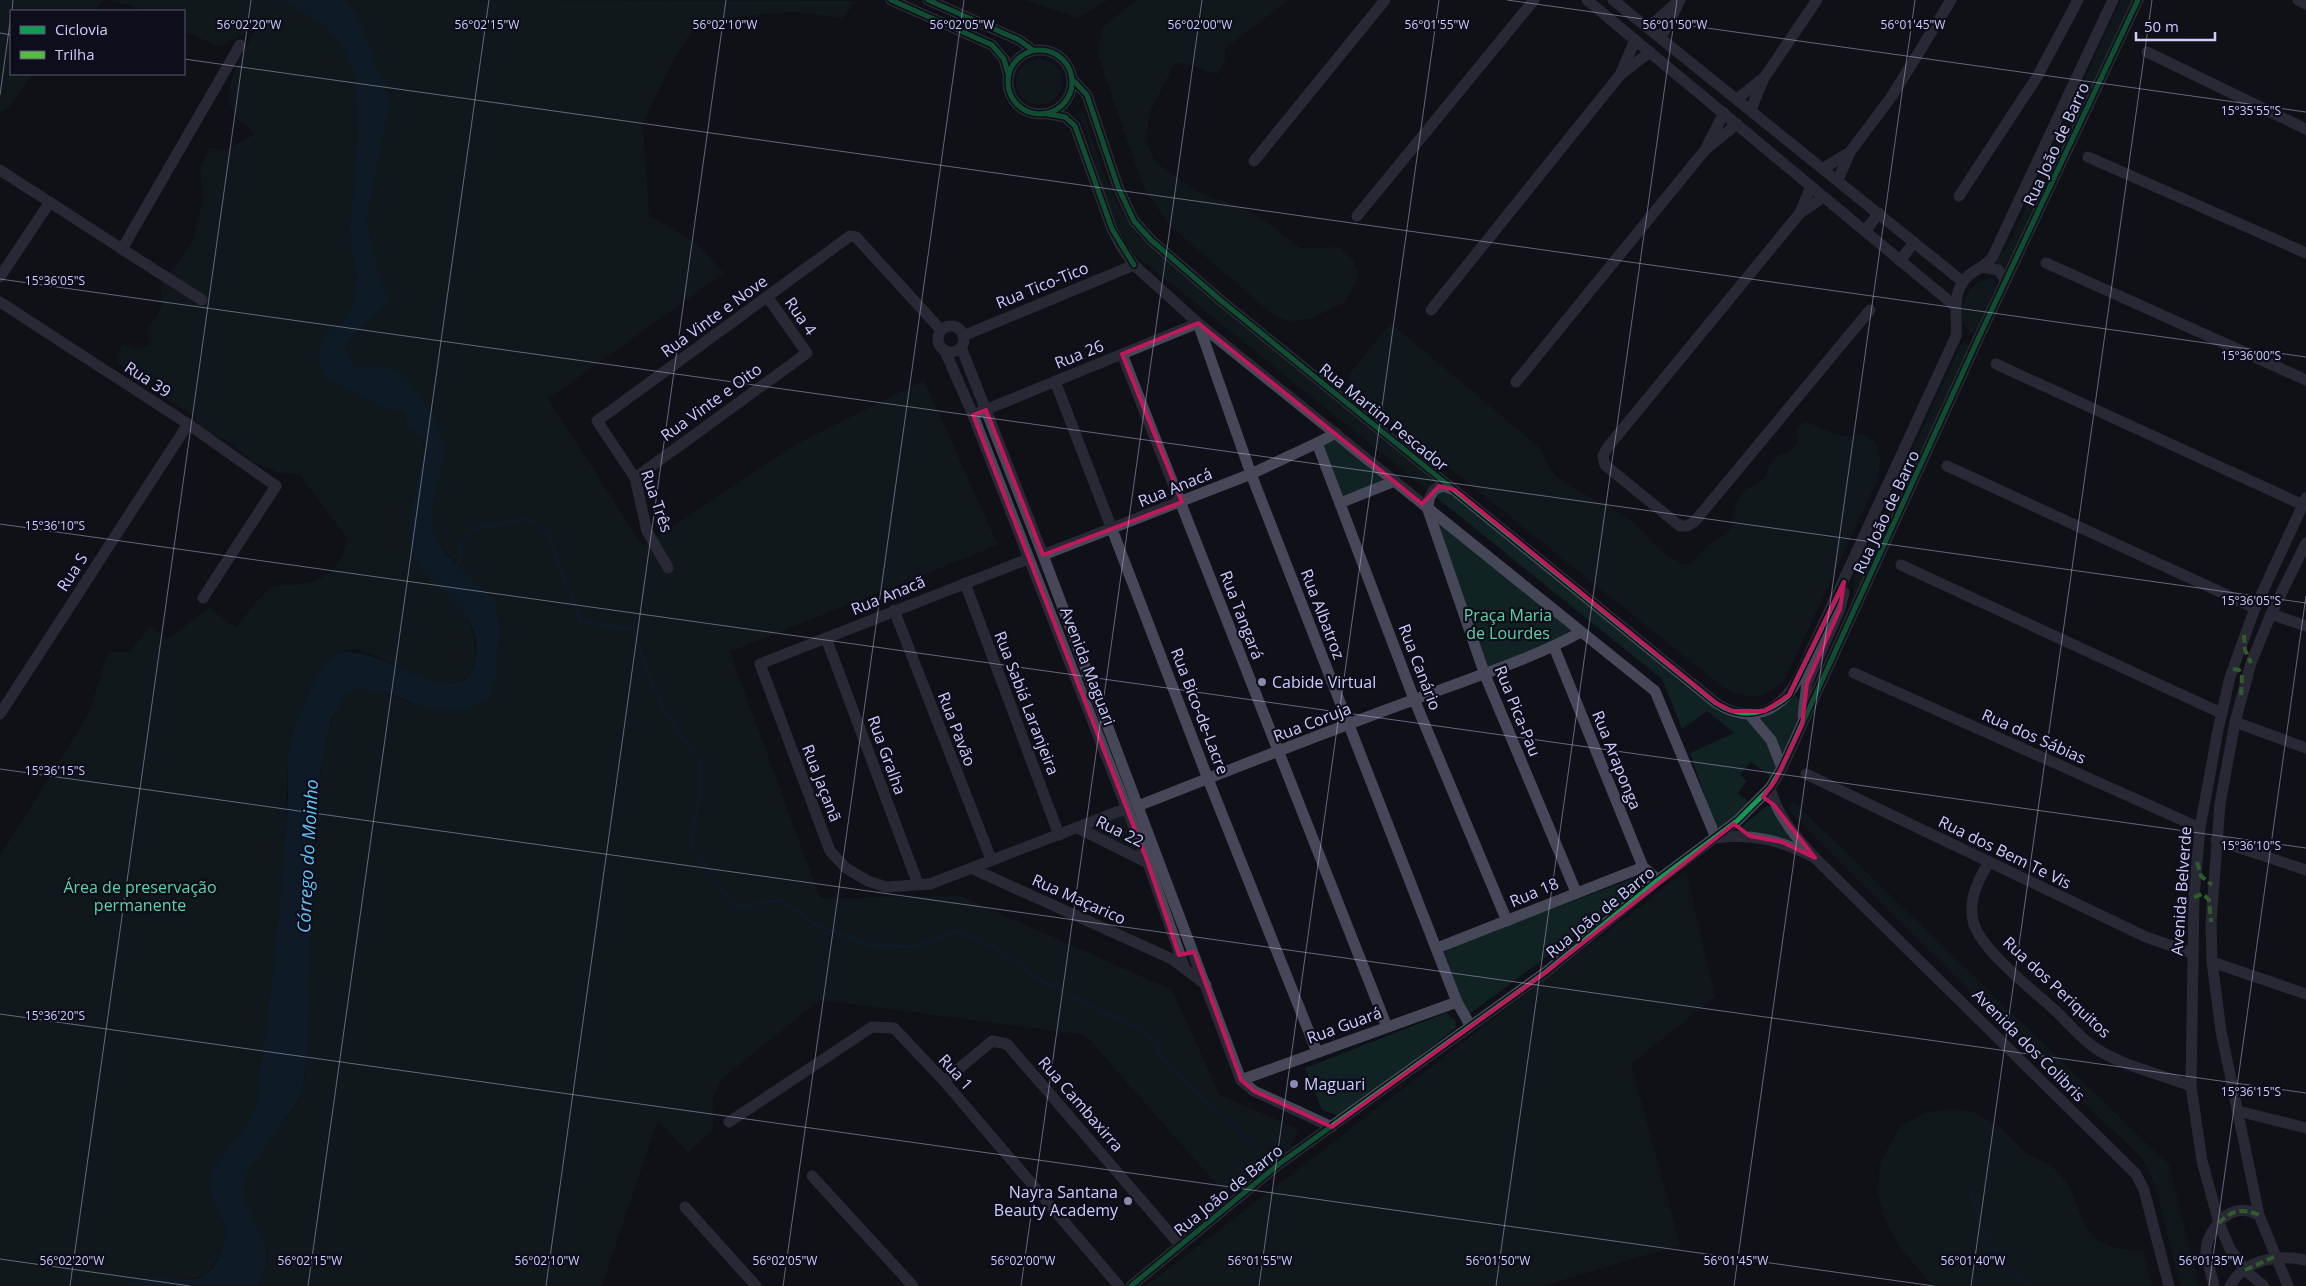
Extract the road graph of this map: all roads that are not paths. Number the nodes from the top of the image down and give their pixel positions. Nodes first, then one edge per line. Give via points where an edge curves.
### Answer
1 (890, 0) edge
2 (928, 0) edge
3 (1385, 0) edge
4 (1534, 0) edge
5 (1587, 0) edge
6 (1613, 0) edge
7 (1817, 0) edge
8 (1951, 0) edge
9 (2078, 0) edge
10 (2113, 0) edge
11 (2138, 0) edge
12 (2298, 0) edge
13 (1679, 1) edge
14 (2306, 4) edge
15 (1648, 28) junction
16 (1661, 38) junction
17 (1635, 40) junction
18 (240, 45) dead end
19 (1033, 50) junction
20 (1650, 52) junction
21 (2147, 52) dead end
22 (1698, 68) junction
23 (1008, 74) junction
24 (1620, 75) junction
25 (1764, 78) junction
26 (1073, 80) junction
27 (1686, 83) junction
28 (1737, 98) junction
29 (1751, 109) junction
30 (1724, 113) junction
31 (1048, 114) junction
32 (1737, 124) junction
33 (2306, 129) edge
34 (1705, 150) junction
35 (1850, 152) junction
36 (2088, 157) dead end
37 (1254, 161) dead end
38 (1824, 168) junction
39 (0, 170) edge
40 (1838, 180) junction
41 (1811, 186) junction
42 (1959, 196) dead end
43 (1824, 197) junction
44 (50, 202) junction
45 (1800, 213) junction
46 (1879, 213) junction
47 (1357, 216) dead end
48 (1865, 231) junction
49 (1914, 242) junction
50 (122, 249) junction
51 (2306, 253) edge
52 (1900, 261) junction
53 (2046, 263) dead end
54 (1134, 265) junction
55 (1982, 267) junction
56 (0, 277) edge
57 (2006, 280) junction
58 (1964, 282) junction
59 (768, 298) junction
60 (202, 300) dead end
61 (0, 302) edge
62 (1955, 306) junction
63 (1431, 310) dead end
64 (1870, 310) dead end
65 (1198, 323) junction
66 (1957, 328) junction
67 (941, 330) junction
68 (1979, 337) junction
69 (962, 342) junction
70 (945, 351) junction
71 (807, 353) joint
72 (1122, 354) junction
73 (1996, 364) dead end
74 (2306, 380) edge
75 (1056, 381) junction
76 (1516, 382) dead end
77 (986, 410) junction
78 (973, 415) junction
79 (597, 421) joint
80 (188, 424) junction
81 (1336, 433) junction
82 (1317, 443) junction
83 (1947, 466) dead end
84 (1251, 474) junction
85 (635, 478) junction
86 (1395, 481) junction
87 (1455, 490) junction
88 (1182, 502) junction
89 (2304, 502) edge
90 (1340, 503) junction
91 (1428, 510) junction
92 (1113, 529) junction
93 (2306, 543) edge
94 (1043, 555) junction
95 (1028, 558) junction
96 (1901, 565) dead end
97 (668, 568) dead end
98 (1844, 582) junction
99 (964, 583) junction
100 (203, 598) dead end
101 (2255, 608) junction
102 (894, 610) junction
103 (2271, 614) junction
104 (2306, 626) edge
105 (1581, 632) junction
106 (2244, 635) junction
107 (826, 638) junction
108 (1554, 647) junction
109 (2251, 663) junction
110 (760, 664) joint
111 (2233, 669) junction
112 (1854, 673) dead end
113 (1485, 675) junction
114 (2241, 698) junction
115 (1414, 699) junction
116 (2221, 713) junction
117 (0, 714) edge
118 (1749, 714) junction
119 (2235, 722) junction
120 (1349, 725) junction
121 (1802, 725) junction
122 (2306, 748) edge
123 (1278, 753) junction
124 (1782, 768) junction
125 (1806, 774) dead end
126 (1208, 778) junction
127 (1770, 788) junction
128 (1760, 800) junction
129 (1774, 805) junction
130 (1138, 806) junction
131 (1125, 809) junction
132 (1737, 821) junction
133 (1078, 828) junction
134 (2200, 828) junction
135 (1059, 835) junction
136 (1750, 836) junction
137 (1716, 838) junction
138 (2216, 840) junction
139 (1815, 858) junction
140 (990, 860) junction
141 (1148, 862) junction
142 (1989, 862) junction
143 (2197, 862) junction
144 (1643, 867) junction
145 (973, 868) junction
146 (2306, 870) edge
147 (1658, 880) junction
148 (918, 884) junction
149 (2212, 885) junction
150 (1576, 892) junction
151 (2194, 897) junction
152 (1507, 921) junction
153 (2211, 922) junction
154 (1437, 948) junction
155 (1194, 952) junction
156 (2192, 953) junction
157 (1176, 957) junction
158 (2212, 962) junction
159 (1200, 966) junction
160 (1184, 969) junction
161 (1207, 986) junction
162 (2306, 994) edge
163 (1457, 1002) junction
164 (1470, 1025) junction
165 (1387, 1027) junction
166 (1317, 1052) junction
167 (1241, 1080) junction
168 (944, 1081) junction
169 (2190, 1086) junction
170 (2238, 1111) junction
171 (728, 1122) dead end
172 (1332, 1127) junction
173 (2306, 1128) edge
174 (812, 1176) dead end
175 (685, 1207) dead end
176 (2259, 1215) junction
177 (2219, 1223) junction
178 (1180, 1245) junction
179 (2274, 1256) junction
180 (2306, 1260) edge
181 (2245, 1270) junction
182 (756, 1286) edge
183 (913, 1286) edge
184 (1119, 1286) edge
185 (1131, 1286) edge
186 (2169, 1286) edge
187 (2214, 1286) edge
188 (2230, 1286) edge
189 (2264, 1286) edge
190 (2288, 1286) edge

1 - 23 street via 992,45 1004,59
2 - 19 street via 1019,40
3 - 37 street
4 - 47 street
5 - 17 street
6 - 15 street
7 - 25 street
8 - 35 street via 1892,96
9 - 42 street via 2037,77
10 - 55 street, Rua João de Barro via 1992,258
11 - 57 street, Rua João de Barro
12 - 14 street
13 - 15 street
13 - 16 street
15 - 16 street
16 - 22 street
17 - 20 street
17 - 24 street
18 - 50 street
19 - 23 street via 1017,59
19 - 26 street, Rua Martim Pescador via 1055,53 1070,69
20 - 24 street
20 - 27 street
21 - 33 street
22 - 27 street
22 - 28 street
23 - 31 street via 1009,93 1021,108 1029,113
24 - 63 street
25 - 28 street
25 - 29 street
26 - 31 street via 1067,101
26 - 87 street, Rua Martim Pescador via 1087,95 1125,204 1134,221 1151,240 1219,300
27 - 30 street
28 - 29 street
29 - 38 street
30 - 32 street
30 - 34 street
31 - 54 street via 1065,117 1075,126 1112,229
32 - 34 street
32 - 41 street
34 - 76 street
35 - 38 street
35 - 40 street
36 - 51 street
38 - 40 street
39 - 44 street
40 - 46 street
41 - 43 street
41 - 45 street
43 - 45 street
43 - 48 street
44 - 50 street
44 - 56 street
45 - 64 street via 1607,448 1603,456 1605,465 1680,526 1687,526 1695,521
46 - 48 street
46 - 49 street
48 - 52 street
49 - 52 street
49 - 58 street
50 - 60 street
52 - 62 street
53 - 74 street
54 - 65 street
54 - 69 street, Rua Tico-Tico
55 - 57 street via 1998,270
55 - 58 street, Rua João de Barro
57 - 68 street, Rua João de Barro
58 - 62 street, Rua João de Barro
59 - 67 street, Rua Vinte e Nove via 850,236 856,237
59 - 71 street, Rua 4
59 - 79 street, Rua Vinte e Nove
61 - 80 street, Rua 39
62 - 66 street, Rua João de Barro
65 - 72 street, Rua 26
65 - 81 street
65 - 84 street, Rua Albatroz
66 - 68 street via 1966,337
66 - 98 street, Rua João de Barro
67 - 69 street via 948,326 956,327
67 - 70 street via 938,341
68 - 121 street, Rua João de Barro
69 - 70 street via 954,352
69 - 77 street, Avenida Maguari
70 - 78 street, Avenida Maguari
71 - 85 street, Rua Vinte e Oito
72 - 75 street, Rua 26
72 - 88 street, Rua Tangará
73 - 89 street
75 - 77 street, Rua 26
75 - 92 street, Rua Bico-de-Lacre
77 - 78 street, Rua 26
77 - 94 street, Avenida Maguari
78 - 95 street, Avenida Maguari
79 - 85 street, Rua Três
80 - 100 street, Rua 39 via 276,486
80 - 117 street, Rua S
81 - 82 street
81 - 86 street
82 - 84 street, Rua Anacá
82 - 90 street, Rua Canário
83 - 101 street
84 - 88 street, Rua Anacá
84 - 120 street, Rua Albatroz
85 - 97 street, Rua Três via 647,531
86 - 90 street
86 - 91 street
87 - 91 street via 1444,486 1436,489 1429,496
87 - 118 street, Rua Martim Pescador via 1716,703 1732,711
88 - 92 street, Rua Anacá
88 - 123 street, Rua Tangará
89 - 101 street, Avenida Belverde
90 - 115 street, Rua Canário
91 - 105 street
91 - 113 street, Rua Pica-Pau
92 - 94 street, Rua Anacá
92 - 126 street, Rua Bico-de-Lacre
93 - 103 street, Avenida Belverde
94 - 130 street, Avenida Maguari
95 - 99 street, Rua Anacã
95 - 131 street, Avenida Maguari
96 - 116 street
98 - 118 street, Rua João de Barro via 1789,695 1776,707
98 - 121 street, Rua João de Barro via 1840,609 1807,683
99 - 102 street, Rua Anacã
99 - 135 street, Rua Sabiá Laranjeira
101 - 106 street, Avenida Belverde
102 - 107 street, Rua Anacã
102 - 140 street, Rua Pavão
103 - 104 street
103 - 109 street, Avenida Belverde
105 - 108 street, Rua Coruja
105 - 137 street via 1654,691
106 - 109 street via 2245,650
106 - 111 street, Avenida Belverde
107 - 110 street, Rua Anacã
107 - 148 street, Rua Gralha
108 - 113 street, Rua Coruja
108 - 144 street, Rua Araponga
109 - 114 street, Avenida Belverde
110 - 148 street, Rua Jaçanã via 830,851 846,868 868,881 886,887
111 - 114 street via 2242,675
111 - 116 street, Avenida Belverde
112 - 134 street, Rua dos Sábias
113 - 115 street, Rua Coruja
113 - 150 street, Rua Pica-Pau
114 - 119 street, Avenida Belverde
115 - 120 street, Rua Coruja
115 - 152 street, Rua Canário
116 - 134 street, Avenida Belverde
118 - 124 street via 1771,740
119 - 122 street
119 - 138 street, Avenida Belverde
120 - 123 street, Rua Coruja
120 - 154 street, Rua Albatroz
121 - 124 street, Rua João de Barro
123 - 126 street, Rua Coruja
123 - 165 street, Rua Tangará
124 - 127 street, Rua João de Barro
125 - 142 street, Rua dos Bem Te Vis
126 - 130 street, Rua Coruja
126 - 166 street, Rua Bico-de-Lacre
127 - 128 street, Rua João de Barro
127 - 129 street, Avenida dos Colibris
128 - 129 street
128 - 132 street, Rua João de Barro
129 - 139 street, Avenida dos Colibris via 1792,833
130 - 155 street, Avenida Maguari
131 - 133 street
131 - 141 street, Avenida Maguari
132 - 136 street via 1739,830
132 - 137 street, Rua João de Barro
133 - 135 street
133 - 141 street, Rua 22
134 - 143 street, Avenida Belverde
135 - 140 street
136 - 137 street, Avenida dos Colibris
136 - 139 street, Avenida dos Colibris via 1782,842
137 - 147 street, Rua João de Barro
138 - 146 street
138 - 149 street, Avenida Belverde
139 - 186 street, Avenida dos Colibris via 2136,1174 2144,1190
140 - 145 street
141 - 157 street, Avenida Maguari
142 - 156 street, Rua dos Bem Te Vis via 2146,937
142 - 169 street, Rua dos Periquitos via 1976,883 1972,898 1973,914 1978,933 1997,957 2095,1047 2119,1060
143 - 149 street via 2201,876
143 - 151 street, Avenida Belverde
144 - 147 street, Rua Araponga
144 - 150 street, Rua 18
145 - 148 street via 930,884
145 - 157 street, Rua Maçarico
147 - 164 street, Rua João de Barro via 1546,972
149 - 153 street, Avenida Belverde
150 - 152 street, Rua 18
151 - 153 street via 2203,894 2209,900
151 - 156 street, Avenida Belverde
152 - 154 street, Rua 18
153 - 158 street, Avenida Belverde
154 - 163 street, Rua Albatroz
155 - 157 street
155 - 159 street, Avenida Maguari
156 - 169 street, Avenida Belverde
157 - 160 street, Rua Maçarico
158 - 162 street
158 - 170 street, Avenida Belverde via 2221,1031
159 - 160 street
159 - 161 street, Avenida Maguari
160 - 161 street
161 - 167 street, Avenida Maguari
163 - 164 street, Rua Albatroz
163 - 165 street, Rua Guará
164 - 172 street, Rua João de Barro
165 - 166 street, Rua Guará
166 - 167 street, Rua Guará
167 - 172 street via 1254,1091
168 - 171 street, Rua 1 via 894,1028 872,1027
168 - 178 street, Rua Cambaxirra via 992,1041 1007,1044
168 - 184 street, Rua 1
169 - 177 street, Avenida Belverde via 2202,1161
170 - 173 street
170 - 176 street, Avenida Belverde
172 - 178 street, Rua João de Barro via 1279,1164
174 - 183 street
175 - 182 street
176 - 177 street via 2237,1210
176 - 179 street, Avenida Belverde
177 - 181 street, Avenida Belverde via 2230,1249
177 - 187 street via 2210,1234 2206,1251
178 - 185 street, Rua João de Barro
179 - 180 street
179 - 181 street
179 - 190 street, Avenida Belverde
181 - 188 street
181 - 189 street, Avenida Belverde

